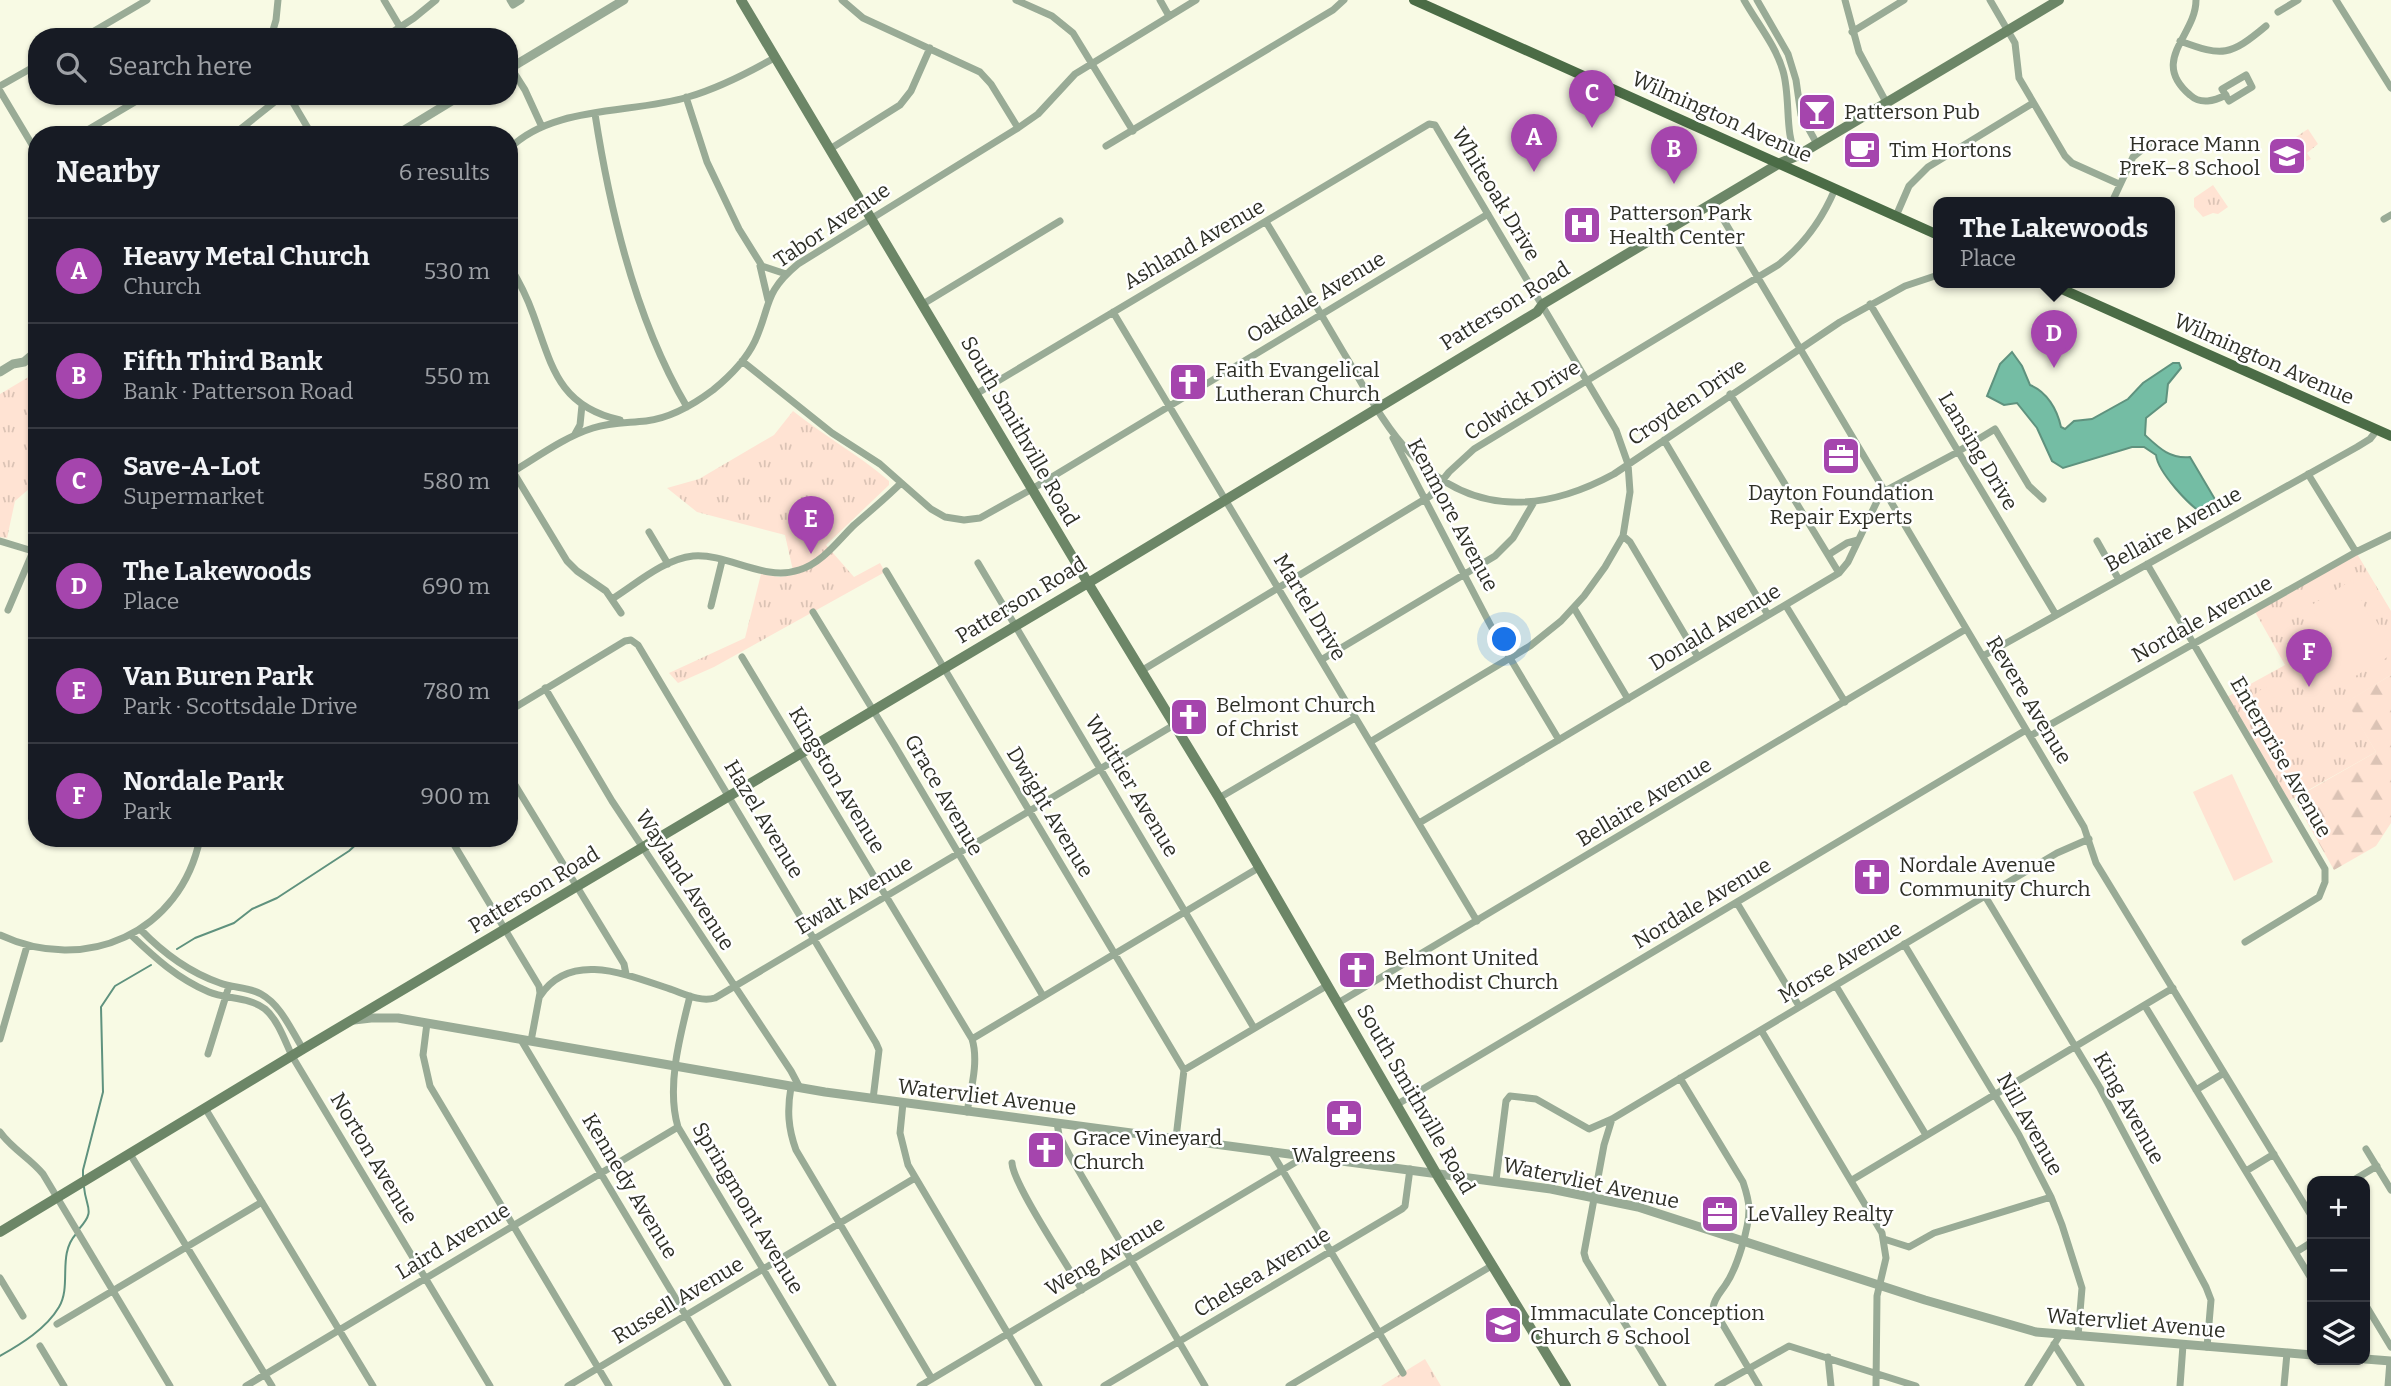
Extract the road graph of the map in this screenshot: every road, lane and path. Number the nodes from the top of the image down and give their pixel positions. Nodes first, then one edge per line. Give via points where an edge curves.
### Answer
1 (147, 0) edge
2 (278, 0) edge
3 (384, 0) edge
4 (436, 0) edge
5 (510, 0) edge
6 (521, 0) edge
7 (624, 0) edge
8 (741, 0) edge
9 (842, 0) edge
10 (1016, 0) edge
11 (1160, 0) edge
12 (1196, 0) edge
13 (1344, 0) edge
14 (1414, 0) edge
15 (1757, 0) edge
16 (1845, 0) edge
17 (1904, 0) edge
18 (1990, 0) edge
19 (2059, 0) edge
20 (2196, 0) edge
21 (2298, 0) edge
22 (2336, 0) edge
23 (1430, 3) edge
24 (1746, 3) edge
25 (2278, 12) dead end
26 (1169, 16) junction
27 (2266, 26) dead end
28 (401, 27) joint
29 (99, 28) edge
30 (274, 28) edge
31 (2008, 30) junction
32 (1852, 32) junction
33 (2180, 41) junction
34 (930, 48) junction
35 (776, 57) junction
36 (1092, 62) junction
37 (518, 63) edge
38 (28, 71) edge
39 (518, 80) edge
40 (0, 88) edge
41 (2391, 88) edge
42 (2225, 95) dead end
43 (686, 97) junction
44 (1886, 102) junction
45 (2033, 103) junction
46 (130, 105) edge
47 (271, 105) edge
48 (294, 105) edge
49 (437, 105) edge
50 (594, 114) junction
51 (1429, 124) joint
52 (94, 126) edge
53 (244, 126) edge
54 (307, 126) edge
55 (409, 126) edge
56 (542, 127) junction
57 (1018, 128) junction
58 (1133, 131) junction
59 (28, 137) edge
60 (518, 141) edge
61 (1816, 144) junction
62 (2149, 144) dead end
63 (1107, 146) dead end
64 (830, 149) junction
65 (1797, 156) junction
66 (1780, 163) junction
67 (2119, 184) junction
68 (1835, 189) junction
69 (2114, 197) edge
70 (1713, 202) junction
71 (1488, 214) junction
72 (1896, 216) junction
73 (872, 219) junction
74 (1060, 221) dead end
75 (1266, 222) junction
76 (1933, 233) edge
77 (758, 262) junction
78 (786, 274) junction
79 (1933, 277) edge
80 (1758, 278) junction
81 (518, 282) edge
82 (2058, 288) edge
83 (2074, 288) edge
84 (2071, 294) junction
85 (768, 300) junction
86 (923, 304) junction
87 (1543, 304) junction
88 (1870, 304) junction
89 (1113, 312) junction
90 (1321, 315) junction
91 (1799, 348) junction
92 (28, 359) edge
93 (28, 361) edge
94 (742, 361) junction
95 (24, 362) junction
96 (0, 372) edge
97 (0, 378) edge
98 (1587, 380) junction
99 (976, 394) junction
100 (1730, 394) junction
101 (582, 405) junction
102 (1170, 406) junction
103 (687, 407) junction
104 (1379, 411) junction
105 (628, 422) junction
106 (2377, 430) junction
107 (2391, 436) edge
108 (571, 437) junction
109 (1664, 440) junction
110 (1958, 452) junction
111 (1628, 464) junction
112 (518, 466) edge
113 (2308, 474) junction
114 (518, 481) edge
115 (1443, 481) junction
116 (901, 483) junction
117 (1032, 489) junction
118 (1885, 491) junction
119 (1426, 498) junction
120 (1225, 499) junction
121 (2043, 499) dead end
122 (1534, 502) junction
123 (649, 532) dead end
124 (2391, 535) edge
125 (1623, 536) junction
126 (1858, 540) junction
127 (0, 541) edge
128 (2097, 541) dead end
129 (28, 550) edge
130 (2356, 552) junction
131 (1828, 555) junction
132 (722, 561) junction
133 (978, 563) dead end
134 (668, 564) junction
135 (2147, 564) junction
136 (28, 567) edge
137 (886, 571) dead end
138 (1839, 573) junction
139 (1465, 574) junction
140 (2119, 580) junction
141 (1088, 583) junction
142 (1278, 588) junction
143 (612, 599) junction
144 (711, 606) dead end
145 (1786, 606) junction
146 (1574, 608) junction
147 (8, 610) dead end
148 (813, 612) dead end
149 (621, 613) dead end
150 (1768, 615) junction
151 (2056, 615) junction
152 (1016, 626) junction
153 (1966, 629) junction
154 (2194, 644) junction
155 (1983, 656) junction
156 (742, 657) dead end
157 (1699, 657) junction
158 (1510, 659) junction
159 (1321, 660) junction
160 (944, 668) junction
161 (1141, 671) junction
162 (545, 688) junction
163 (1628, 699) junction
164 (1845, 702) junction
165 (518, 705) edge
166 (873, 710) junction
167 (1355, 718) junction
168 (1174, 724) junction
169 (2028, 733) junction
170 (1559, 740) junction
171 (1370, 741) junction
172 (801, 753) junction
173 (1101, 769) junction
174 (518, 790) edge
175 (730, 796) junction
176 (1219, 798) junction
177 (1029, 811) junction
178 (1419, 824) junction
179 (2089, 839) junction
180 (197, 847) edge
181 (456, 847) edge
182 (643, 848) junction
183 (958, 854) junction
184 (1260, 867) junction
185 (577, 887) junction
186 (886, 896) junction
187 (1985, 897) junction
188 (1737, 903) junction
189 (1186, 911) junction
190 (1477, 921) junction
191 (140, 929) junction
192 (506, 929) junction
193 (0, 935) edge
194 (131, 935) junction
195 (815, 939) junction
196 (2245, 943) dead end
197 (1904, 944) junction
198 (27, 946) junction
199 (1114, 954) junction
200 (626, 974) junction
201 (1328, 985) junction
202 (229, 986) junction
203 (735, 986) junction
204 (1836, 986) junction
205 (2173, 988) junction
206 (540, 996) junction
207 (690, 996) junction
208 (1043, 996) junction
209 (225, 998) junction
210 (1338, 1003) junction
211 (1800, 1006) junction
212 (2145, 1006) junction
213 (354, 1021) junction
214 (427, 1023) junction
215 (1254, 1028) junction
216 (1, 1029) edge
217 (1761, 1030) junction
218 (0, 1039) edge
219 (972, 1039) junction
220 (526, 1041) junction
221 (2075, 1046) junction
222 (303, 1049) junction
223 (208, 1054) dead end
224 (292, 1056) junction
225 (676, 1067) junction
226 (1184, 1070) junction
227 (2224, 1073) junction
228 (1680, 1077) junction
229 (796, 1088) junction
230 (2196, 1090) junction
231 (1995, 1094) junction
232 (873, 1099) junction
233 (903, 1103) junction
234 (1396, 1105) junction
235 (205, 1108) junction
236 (967, 1112) junction
237 (1612, 1119) junction
238 (1057, 1123) junction
239 (678, 1127) junction
240 (1589, 1129) junction
241 (0, 1132) edge
242 (1926, 1135) junction
243 (1606, 1138) junction
244 (1175, 1139) junction
245 (3, 1142) edge
246 (2367, 1149) dead end
247 (1271, 1151) junction
248 (130, 1154) junction
249 (2274, 1154) junction
250 (1307, 1156) junction
251 (1012, 1163) dead end
252 (2377, 1166) junction
253 (1410, 1169) junction
254 (1283, 1170) junction
255 (2246, 1171) junction
256 (1436, 1172) junction
257 (602, 1173) junction
258 (2360, 1176) edge
259 (915, 1178) junction
260 (1496, 1180) junction
261 (1852, 1180) junction
262 (2391, 1190) edge
263 (57, 1197) junction
264 (2051, 1197) junction
265 (1594, 1198) junction
266 (262, 1202) junction
267 (2307, 1204) edge
268 (839, 1224) junction
269 (513, 1225) junction
270 (0, 1232) edge
271 (1884, 1239) junction
272 (1742, 1240) junction
273 (2307, 1245) edge
274 (187, 1246) junction
275 (1332, 1251) junction
276 (2296, 1252) junction
277 (1132, 1260) junction
278 (1493, 1265) junction
279 (763, 1269) junction
280 (2307, 1271) edge
281 (0, 1278) edge
282 (426, 1278) junction
283 (1879, 1285) junction
284 (1082, 1290) junction
285 (113, 1292) junction
286 (2370, 1312) edge
287 (687, 1315) junction
288 (23, 1316) dead end
289 (57, 1324) dead end
290 (340, 1329) junction
291 (1008, 1333) junction
292 (1380, 1333) junction
293 (2060, 1335) junction
294 (2078, 1336) junction
295 (1179, 1342) junction
296 (2054, 1344) junction
297 (2183, 1345) junction
298 (40, 1346) dead end
299 (2207, 1346) junction
300 (2391, 1347) edge
301 (2287, 1353) junction
302 (2307, 1355) edge
303 (1828, 1357) junction
304 (2370, 1359) edge
305 (2390, 1361) edge
306 (598, 1368) junction
307 (1748, 1368) junction
308 (1403, 1373) dead end
309 (1875, 1373) junction
310 (265, 1375) junction
311 (932, 1379) junction
312 (64, 1386) edge
313 (170, 1386) edge
314 (246, 1386) edge
315 (272, 1386) edge
316 (373, 1386) edge
317 (490, 1386) edge
318 (568, 1386) edge
319 (609, 1386) edge
320 (729, 1386) edge
321 (832, 1386) edge
322 (920, 1386) edge
323 (1039, 1386) edge
324 (1104, 1386) edge
325 (1205, 1386) edge
326 (1289, 1386) edge
327 (1566, 1386) edge
328 (1663, 1386) edge
329 (1718, 1386) edge
330 (1759, 1386) edge
331 (1831, 1386) edge
332 (1876, 1386) edge
333 (1916, 1386) edge
334 (2028, 1386) edge
335 (2081, 1386) edge
336 (2180, 1386) edge
337 (2284, 1386) edge
338 (2388, 1386) edge

1 - 29 street
2 - 30 street
3 - 28 street
4 - 28 street
5 - 6 street via 513,5
7 - 37 street
8 - 35 main road, South Smithville Road
9 - 34 street via 863,18
10 - 36 street via 1067,27
11 - 26 street
12 - 26 street, Tabor Avenue
13 - 58 street
14 - 23 main road, Wilmington Avenue
15 - 24 street
15 - 61 street via 1791,61 1801,116
16 - 32 street
17 - 32 street
18 - 31 street
19 - 31 main road, Patterson Road
20 - 33 street via 2192,20
21 - 25 street
22 - 41 street
23 - 66 main road, Wilmington Avenue
24 - 65 street via 1783,71 1790,145
26 - 36 street, Tabor Avenue
27 - 33 street via 2223,52
31 - 44 main road, Patterson Road
31 - 45 street via 2017,48 2019,78
32 - 44 street
33 - 42 street via 2173,63 2185,90 2199,101
34 - 57 street via 980,72
34 - 64 street via 900,105
35 - 43 street
35 - 64 main road, South Smithville Road
36 - 57 street, Tabor Avenue
36 - 58 street
38 - 40 street
39 - 56 street
40 - 59 street
43 - 50 street
43 - 77 street via 714,179
44 - 61 main road, Patterson Road
45 - 67 street via 2069,160
45 - 72 street via 1928,167 1909,186
46 - 52 street
47 - 53 street
48 - 54 street
49 - 55 street
50 - 56 street
50 - 103 street via 628,261 661,359
51 - 71 street, Whiteoak Drive via 1437,128
51 - 75 street, Ashland Avenue
56 - 60 street
57 - 73 street, Tabor Avenue
58 - 63 street
61 - 65 main road, Patterson Road
62 - 67 street via 2133,158
64 - 73 main road, South Smithville Road
65 - 66 main road, Patterson Road
66 - 68 main road, Wilmington Avenue
66 - 70 main road, Patterson Road
67 - 69 street
68 - 72 main road, Wilmington Avenue
68 - 80 street, Colwick Drive via 1822,218 1801,245
70 - 80 street, Revere Avenue
70 - 87 main road, Patterson Road
71 - 87 street, Whiteoak Drive
71 - 90 street, Oakdale Avenue
72 - 76 main road, Wilmington Avenue
73 - 78 street, Tabor Avenue
73 - 86 main road, South Smithville Road
74 - 86 street
75 - 89 street, Ashland Avenue
75 - 90 street, Kenmore Avenue
77 - 78 street
77 - 85 street
78 - 85 street, Tabor Avenue
79 - 88 street, Croyden Drive
80 - 91 street, Revere Avenue
80 - 98 street, Colwick Drive
81 - 101 street via 552,369
82 - 84 main road, Wilmington Avenue
83 - 84 street
84 - 106 main road, Wilmington Avenue
85 - 94 street, Tabor Avenue via 755,342
86 - 99 main road, South Smithville Road
87 - 98 street, Whiteoak Drive
87 - 104 main road, Patterson Road
88 - 91 street, Croyden Drive
88 - 110 street, Lansing Drive
89 - 99 street, Ashland Avenue
89 - 102 street, Martel Drive
90 - 102 street, Oakdale Avenue
90 - 104 street, Kenmore Avenue
91 - 100 street, Croyden Drive
91 - 118 street, Revere Avenue
92 - 95 street
93 - 95 street
94 - 103 street, Tabor Avenue
94 - 116 street, Oakdale Avenue
95 - 96 street
95 - 97 street
98 - 111 street, Whiteoak Drive via 1618,435
98 - 115 street, Colwick Drive via 1474,449
99 - 117 main road, South Smithville Road
100 - 109 street, Croyden Drive
100 - 131 street
101 - 105 street
101 - 108 street via 580,425
102 - 117 street, Oakdale Avenue
102 - 120 street, Martel Drive
103 - 105 street, Tabor Avenue via 656,419
104 - 115 street, Kenmore Avenue via 1411,454
104 - 119 street, Kenmore Avenue
104 - 120 main road, Patterson Road
105 - 108 street, Tabor Avenue via 597,426
106 - 107 main road, Wilmington Avenue
106 - 113 street, Bellaire Avenue
108 - 112 street, Tabor Avenue
109 - 111 street, Croyden Drive
109 - 150 street
110 - 118 street
110 - 121 street via 1995,429 2029,486
110 - 151 street, Lansing Drive
111 - 122 street, Croyden Drive via 1581,490
111 - 125 street, Whiteoak Drive via 1630,492
113 - 130 street
113 - 135 street, Bellaire Avenue
114 - 143 street via 567,561
115 - 119 street, Colwick Drive
115 - 122 street, Croyden Drive via 1474,496
116 - 117 street, Oakdale Avenue via 938,514 964,520 991,513
116 - 132 street via 821,558 801,570 777,573
117 - 141 main road, South Smithville Road
118 - 126 street, Donald Avenue
118 - 153 street, Revere Avenue
119 - 139 street, Kenmore Avenue
119 - 142 street, Colwick Drive
120 - 141 main road, Patterson Road
120 - 142 street, Martel Drive
122 - 139 street via 1505,547
123 - 134 street
124 - 130 street, Nordale Avenue
125 - 146 street
125 - 157 street
126 - 131 street
126 - 138 street, Donald Avenue
127 - 129 street
128 - 140 street
130 - 154 street, Nordale Avenue
131 - 138 street
132 - 134 street via 694,556
132 - 144 street
133 - 152 street, Whittier Avenue
134 - 143 street
135 - 140 street, Bellaire Avenue
135 - 154 street, Enterprise Avenue
136 - 147 street
137 - 160 street, Dwight Avenue
138 - 145 street, Donald Avenue
139 - 158 street, Kenmore Avenue
139 - 159 street
140 - 151 street, Bellaire Avenue
141 - 152 main road, Patterson Road
141 - 161 main road, South Smithville Road
142 - 159 street, Martel Drive
142 - 161 street, Colwick Drive
143 - 149 street
145 - 150 street, Donald Avenue
145 - 164 street
146 - 158 street
146 - 163 street
148 - 166 street, Grace Avenue
150 - 157 street, Donald Avenue
151 - 155 street, Bellaire Avenue
152 - 160 main road, Patterson Road
152 - 173 street, Whittier Avenue
153 - 155 street, Revere Avenue
153 - 164 street, Bellaire Avenue
154 - 169 street, Nordale Avenue
154 - 196 street, Enterprise Avenue via 2325,869 2319,897
155 - 169 street, Revere Avenue
156 - 172 street, Kingston Avenue
157 - 163 street, Donald Avenue
158 - 170 street, Kenmore Avenue
158 - 171 street
159 - 167 street, Martel Drive
160 - 166 main road, Patterson Road
160 - 177 street, Dwight Avenue
161 - 168 main road, South Smithville Road
162 - 165 street
162 - 175 street, Hazel Avenue via 631,640
162 - 182 street, Wayland Avenue
163 - 170 street, Donald Avenue
164 - 190 street, Bellaire Avenue
166 - 172 main road, Patterson Road
166 - 183 street, Grace Avenue
167 - 171 street, Martel Drive
167 - 176 street
168 - 173 street, Ewalt Avenue
168 - 176 main road, South Smithville Road
169 - 179 street, Revere Avenue
169 - 188 street, Nordale Avenue
170 - 178 street, Donald Avenue
171 - 178 street, Martel Drive
172 - 175 main road, Patterson Road
172 - 186 street, Kingston Avenue
173 - 177 street, Ewalt Avenue
173 - 189 street, Whittier Avenue
174 - 185 street
175 - 182 main road, Patterson Road
175 - 195 street, Hazel Avenue
176 - 184 main road, South Smithville Road
177 - 183 street, Ewalt Avenue
177 - 199 street, Dwight Avenue
178 - 190 street, Martel Drive
179 - 187 street, Morse Avenue
179 - 205 street, Revere Avenue via 2096,863
180 - 191 street via 180,889 160,914
181 - 192 street
182 - 185 main road, Patterson Road
182 - 203 street, Wayland Avenue
183 - 186 street, Ewalt Avenue
183 - 208 street, Grace Avenue
184 - 189 street
184 - 201 main road, South Smithville Road
185 - 192 main road, Patterson Road
185 - 200 street
186 - 195 street, Ewalt Avenue
186 - 219 street, Kingston Avenue
187 - 197 street, Morse Avenue
187 - 221 street, King Avenue
188 - 211 street
188 - 234 street, Nordale Avenue
189 - 199 street
189 - 215 street, Whittier Avenue
190 - 210 street, Bellaire Avenue
191 - 194 street
191 - 202 street via 183,966
192 - 206 street via 538,982
192 - 213 main road, Patterson Road
193 - 198 street
194 - 198 street via 80,950
194 - 209 street, Norton Avenue via 181,978
195 - 203 street, Ewalt Avenue
195 - 232 street, Hazel Avenue via 879,1050
197 - 204 street, Morse Avenue
197 - 231 street, Nill Avenue
198 - 216 street
199 - 208 street
199 - 226 street, Dwight Avenue
200 - 206 street, Ewalt Avenue via 576,970 552,981
200 - 207 street, Ewalt Avenue
201 - 210 main road, South Smithville Road
201 - 215 street
202 - 209 street
202 - 222 street via 263,995 283,1015
203 - 207 street, Ewalt Avenue via 709,999
203 - 229 street, Wayland Avenue
204 - 211 street, Morse Avenue
204 - 242 street
205 - 212 street
205 - 227 street, Revere Avenue
206 - 220 street
207 - 225 street, Springmont Avenue
208 - 219 street
209 - 223 street
209 - 224 street, Norton Avenue via 265,1009
210 - 234 main road, South Smithville Road
211 - 217 street, Morse Avenue
212 - 221 street
212 - 230 street
213 - 214 street, Watervliet Avenue via 387,1017
213 - 222 main road, Patterson Road
214 - 220 street, Watervliet Avenue
214 - 269 street via 423,1055 430,1086
215 - 226 street
216 - 218 street
217 - 228 street, Morse Avenue
217 - 261 street
219 - 236 street via 974,1063
220 - 225 street, Watervliet Avenue
220 - 257 street, Kennedy Avenue
221 - 231 street
221 - 299 street, King Avenue via 2210,1296
222 - 224 main road, Patterson Road
224 - 235 main road, Patterson Road
224 - 282 street, Norton Avenue
225 - 229 street, Watervliet Avenue
225 - 239 street, Springmont Avenue via 673,1093
226 - 244 street
227 - 230 street
227 - 249 street, Revere Avenue
228 - 237 street, Morse Avenue
228 - 272 street via 1743,1182 1749,1209
229 - 232 street, Watervliet Avenue
229 - 268 street via 788,1119 791,1136
230 - 255 street
231 - 242 street
231 - 264 street, Nill Avenue
232 - 233 street, Watervliet Avenue
233 - 236 street, Watervliet Avenue
233 - 259 street via 902,1146
234 - 256 main road, South Smithville Road
235 - 248 main road, Patterson Road
235 - 266 street
236 - 238 street, Watervliet Avenue
237 - 240 street, Morse Avenue
237 - 243 street
238 - 244 street, Watervliet Avenue
238 - 277 street via 1070,1156
239 - 257 street, Laird Avenue
239 - 279 street, Springmont Avenue
240 - 243 street
240 - 260 street via 1536,1099 1510,1096
241 - 245 street
242 - 261 street
243 - 265 street
244 - 247 street, Watervliet Avenue
245 - 263 street via 35,1164
246 - 252 street
247 - 250 street, Watervliet Avenue
247 - 254 street
248 - 263 main road, Patterson Road
248 - 274 street
249 - 255 street
249 - 267 street, Revere Avenue
250 - 253 street, Watervliet Avenue
250 - 254 street, Weng Avenue
251 - 284 street
252 - 258 street
252 - 262 street
253 - 256 street, Watervliet Avenue
253 - 275 street, Chelsea Avenue via 1405,1206
254 - 275 street
254 - 277 street, Weng Avenue
255 - 276 street
256 - 260 street, Watervliet Avenue
256 - 278 main road, South Smithville Road
257 - 269 street, Laird Avenue
257 - 287 street, Kennedy Avenue
259 - 268 street, Russell Avenue
259 - 291 street
260 - 265 street, Watervliet Avenue
261 - 271 street
263 - 270 main road, Patterson Road
263 - 285 street
264 - 271 street via 1934,1233 1909,1247
264 - 294 street, Nill Avenue via 2081,1285
265 - 272 street, Watervliet Avenue
265 - 328 street via 1585,1258
266 - 274 street
266 - 290 street
268 - 279 street, Russell Avenue
268 - 311 street
269 - 282 street, Laird Avenue
269 - 306 street
271 - 283 street via 1886,1258
272 - 283 street, Watervliet Avenue
272 - 307 street via 1732,1273 1713,1304
273 - 276 street
274 - 285 street
274 - 310 street
275 - 292 street
275 - 295 street, Chelsea Avenue
276 - 280 street
277 - 284 street, Weng Avenue
277 - 295 street
278 - 292 street
278 - 327 main road, South Smithville Road
279 - 287 street, Russell Avenue
279 - 321 street, Springmont Avenue
281 - 288 street
282 - 290 street, Laird Avenue
282 - 317 street, Norton Avenue
283 - 293 street, Watervliet Avenue
283 - 309 street
284 - 291 street, Weng Avenue
285 - 289 street
285 - 313 street
286 - 300 street
287 - 306 street, Russell Avenue
287 - 320 street, Kennedy Avenue
290 - 310 street, Laird Avenue
290 - 316 street
291 - 311 street, Weng Avenue
291 - 323 street
292 - 308 street
292 - 326 street
293 - 294 street, Watervliet Avenue
293 - 296 street
294 - 297 street, Watervliet Avenue
295 - 324 street, Chelsea Avenue
295 - 325 street
296 - 334 street
296 - 335 street
297 - 299 street, Watervliet Avenue
297 - 336 street
298 - 312 street
299 - 301 street, Watervliet Avenue
301 - 302 street, Watervliet Avenue
301 - 337 street
303 - 307 street via 1789,1346
303 - 309 street
303 - 331 street
304 - 305 street
305 - 338 street
306 - 318 street, Russell Avenue
306 - 319 street
307 - 329 street
307 - 330 street
309 - 332 street
309 - 333 street
310 - 314 street, Laird Avenue
310 - 315 street
311 - 322 street, Weng Avenue

